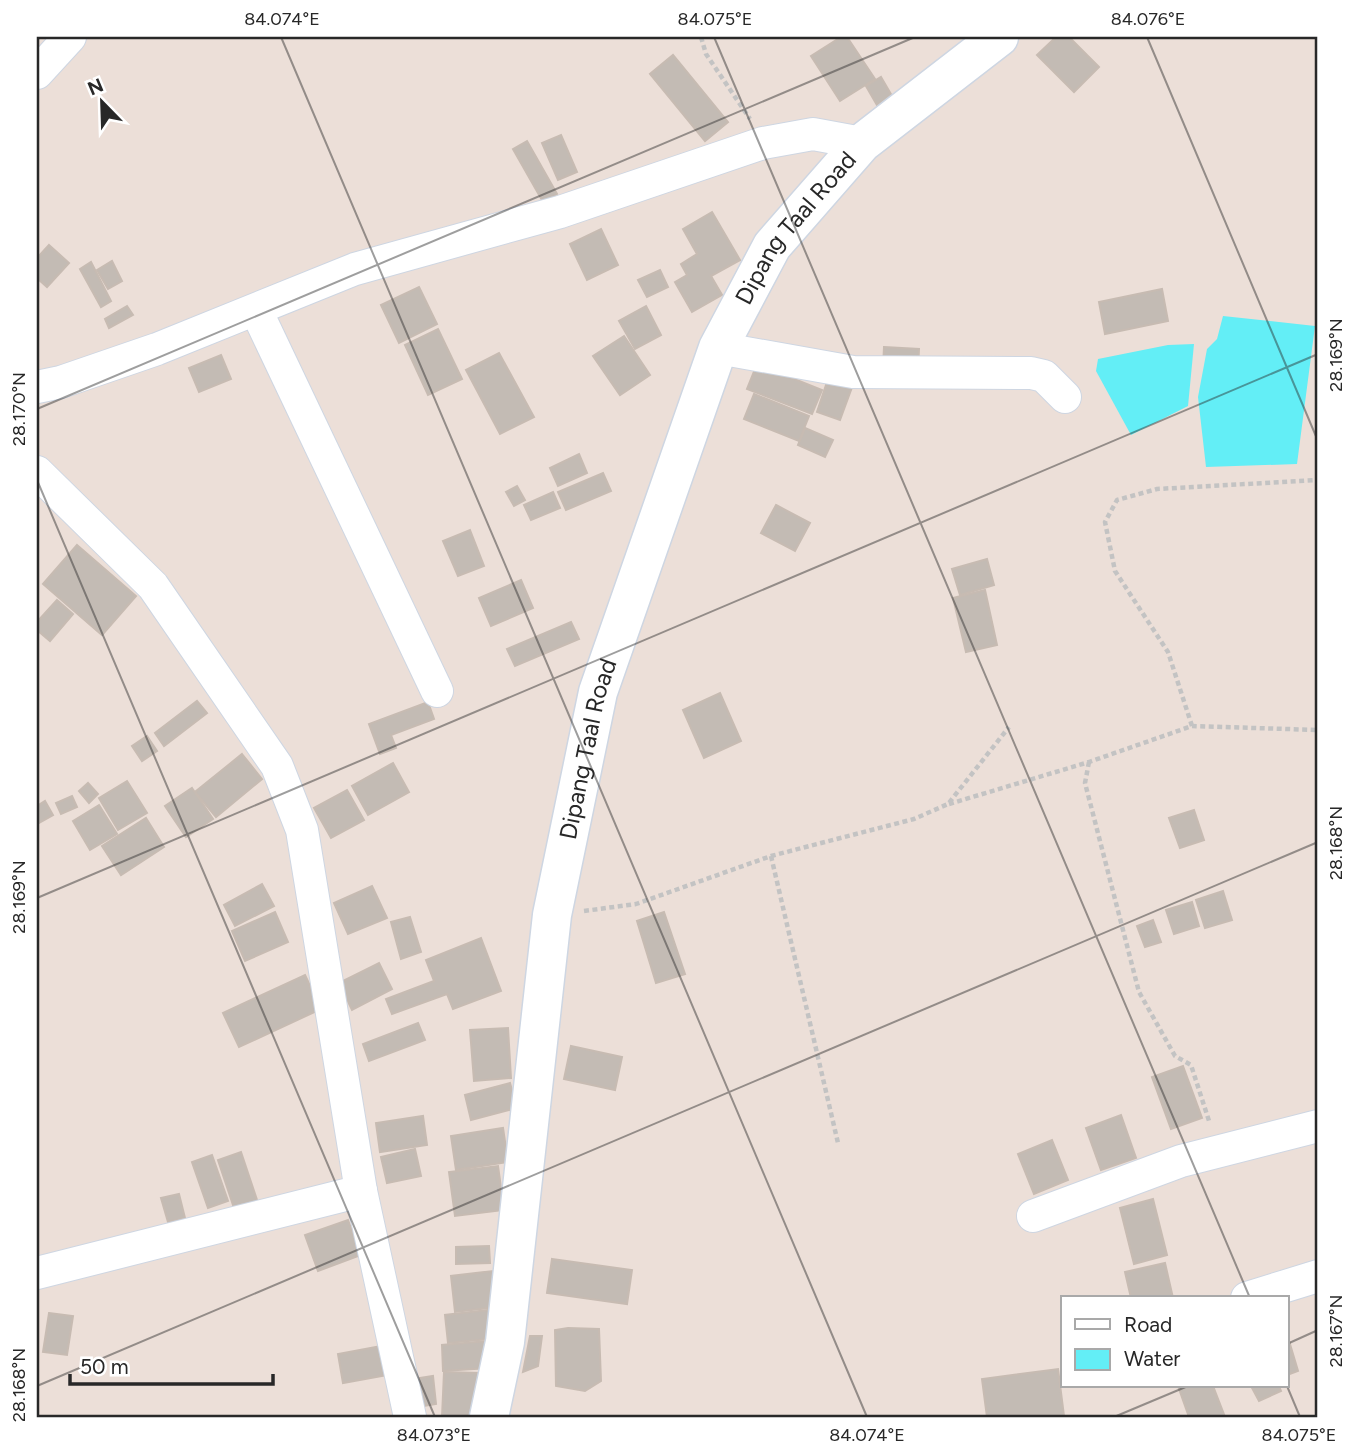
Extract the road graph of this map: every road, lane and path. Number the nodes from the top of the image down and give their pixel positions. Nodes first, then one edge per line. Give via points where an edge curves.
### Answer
1 (69, 37) edge
2 (701, 37) edge
3 (999, 37) edge
4 (37, 73) edge
5 (763, 143) junction
6 (862, 143) junction
7 (256, 310) junction
8 (718, 348) junction
9 (37, 387) edge
10 (1065, 397) dead end
11 (37, 472) edge
12 (1318, 480) edge
13 (437, 691) dead end
14 (1192, 726) junction
15 (1009, 727) dead end
16 (1318, 730) edge
17 (1089, 762) junction
18 (948, 804) junction
19 (771, 856) junction
20 (552, 915) junction
21 (1318, 1126) edge
22 (838, 1143) dead end
23 (1219, 1152) junction
24 (361, 1191) junction
25 (1032, 1216) dead end
26 (37, 1273) edge
27 (1318, 1276) edge
28 (1253, 1296) edge
29 (410, 1417) edge
30 (489, 1417) edge

1 - 4 street
2 - 5 path via 706,54
3 - 6 main road, Dipang Taal Road
5 - 6 street via 813,134
5 - 7 street via 560,212 355,269
6 - 8 main road, Dipang Taal Road via 772,246
7 - 9 street via 157,349
7 - 13 street
8 - 10 street via 853,372 1031,373 1044,376
8 - 20 main road, Dipang Taal Road via 598,692
11 - 24 street via 153,586 277,765 302,830
12 - 14 path via 1157,489 1117,500 1105,522 1115,571 1168,652
14 - 16 path
14 - 17 path
15 - 18 path
17 - 18 path
17 - 23 path via 1084,783 1139,992 1175,1056 1191,1065
18 - 19 path via 914,819
19 - 20 path via 636,904
19 - 22 path
20 - 30 main road, Dipang Taal Road via 505,1342
21 - 23 street
23 - 25 street via 1181,1161
24 - 26 street
24 - 29 street
27 - 28 street

